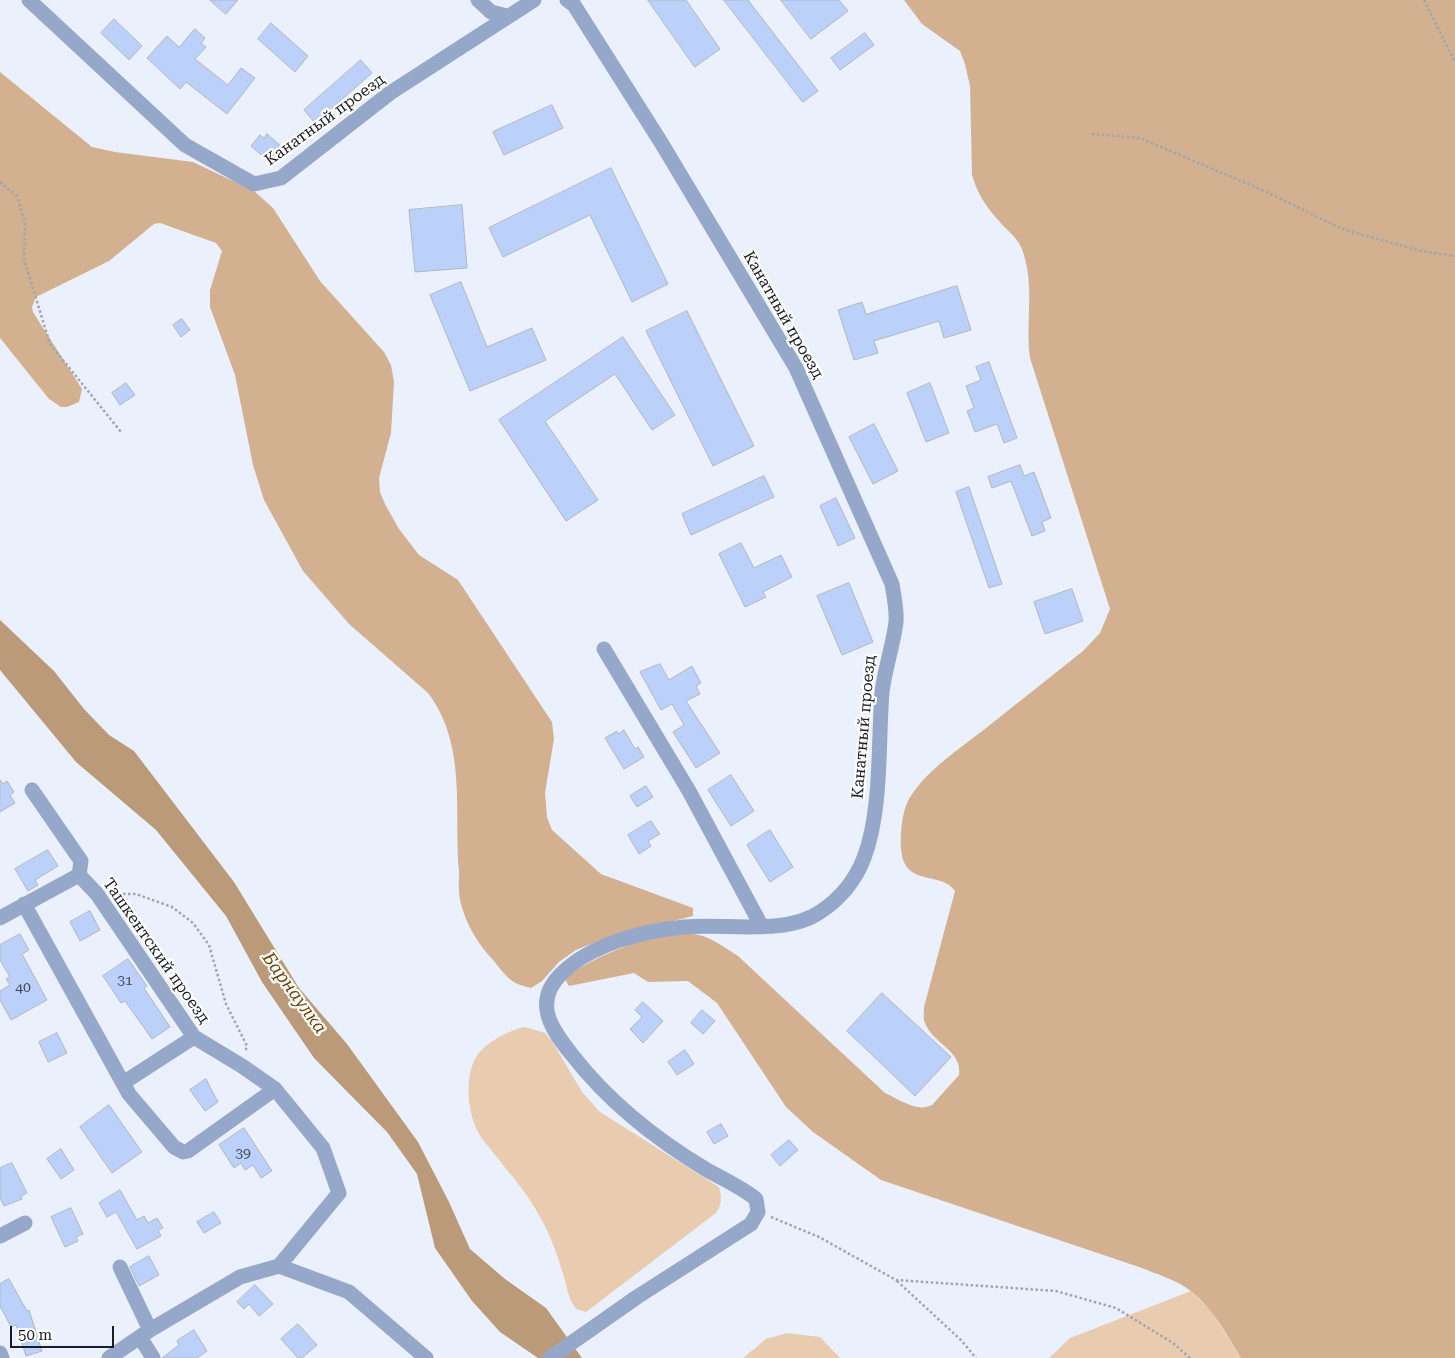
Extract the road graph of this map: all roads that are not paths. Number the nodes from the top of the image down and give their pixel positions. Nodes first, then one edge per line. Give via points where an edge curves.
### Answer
1 (29, 0) edge
2 (478, 0) edge
3 (534, 0) edge
4 (566, 0) edge
5 (507, 16) junction
6 (604, 649) dead end
7 (32, 790) dead end
8 (79, 875) junction
9 (24, 904) junction
10 (0, 918) edge
11 (755, 926) junction
12 (194, 1037) junction
13 (123, 1083) junction
14 (274, 1089) junction
15 (25, 1223) dead end
16 (0, 1236) edge
17 (279, 1266) junction
18 (120, 1267) dead end
19 (145, 1334) junction
20 (0, 1353) edge
21 (2, 1358) edge
22 (109, 1358) edge
23 (153, 1358) edge
24 (426, 1358) edge
25 (550, 1358) edge

1 - 5 street, Канатный проезд via 185,145 254,184 281,178 390,93
2 - 5 street via 491,12
3 - 5 street, Канатный проезд
4 - 11 street, Канатный проезд via 574,5 662,144 796,368 892,584 896,623 886,658 876,788 865,856 854,879 818,914 792,924
6 - 11 street via 689,791
7 - 8 street via 81,861
8 - 9 street
8 - 12 street, Ташкентский проезд via 97,894
9 - 10 street
9 - 13 street
11 - 25 street, Канатный проезд via 684,927 644,934 618,942 570,965 554,981 546,1000 547,1019 554,1033 609,1098 649,1130 756,1199 758,1212 751,1224 636,1297
12 - 13 street
12 - 14 street, Ташкентский проезд
13 - 14 street via 167,1140 183,1152
14 - 17 street, Ташкентский проезд via 323,1148 339,1193
15 - 16 street
17 - 19 street via 240,1277
17 - 24 street via 349,1292
18 - 19 street
19 - 22 street
19 - 23 street
20 - 21 street

